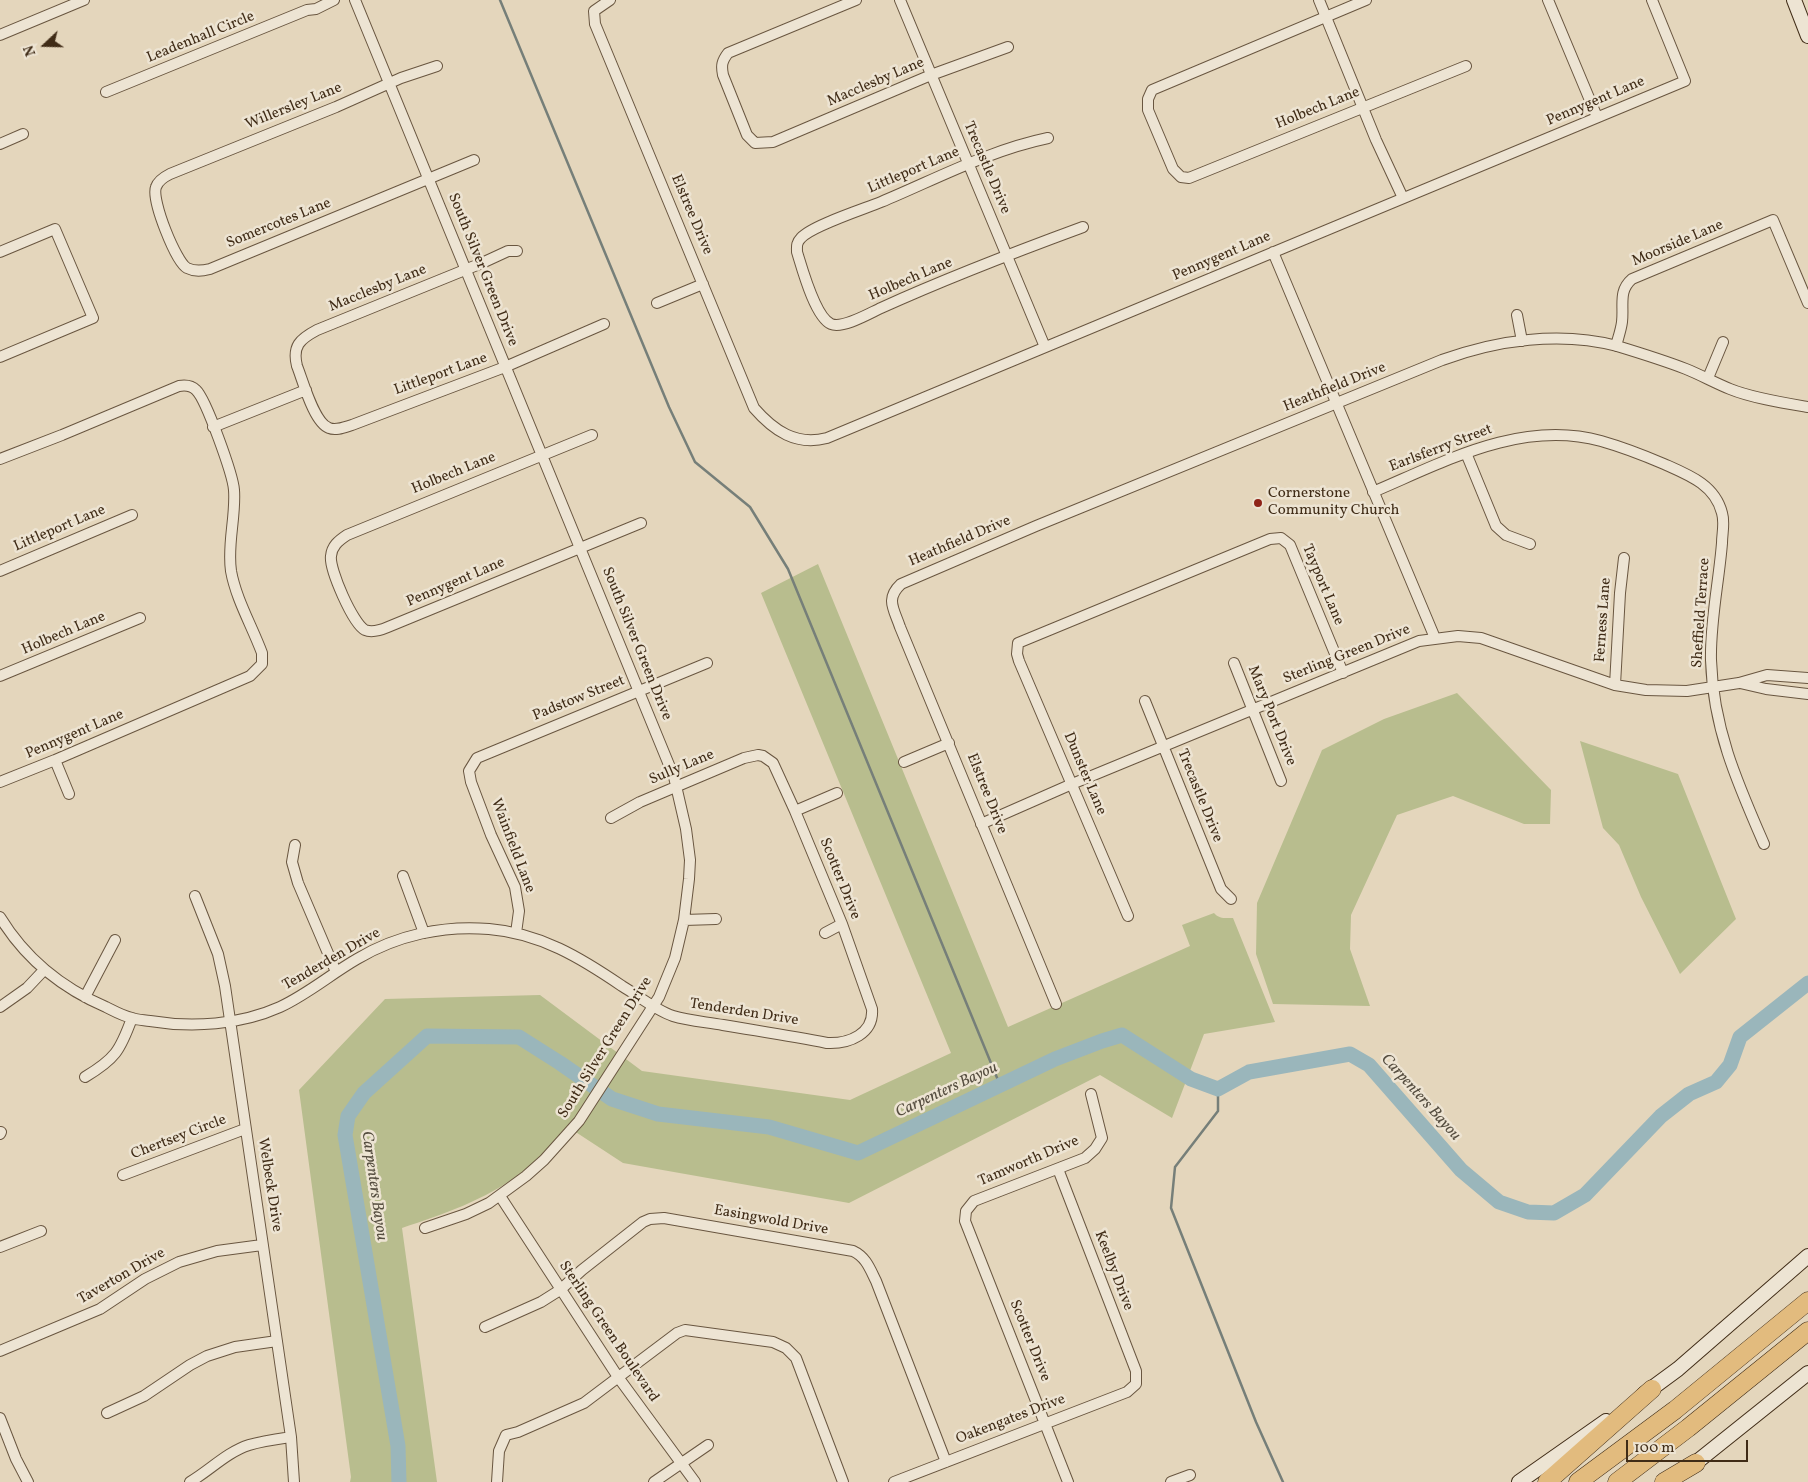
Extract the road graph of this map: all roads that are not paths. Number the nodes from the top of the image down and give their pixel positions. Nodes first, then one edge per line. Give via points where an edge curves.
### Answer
1 (84, 0) edge
2 (334, 0) edge
3 (355, 0) edge
4 (610, 0) edge
5 (856, 0) edge
6 (900, 0) edge
7 (1319, 0) edge
8 (1366, 0) edge
9 (1548, 0) edge
10 (1794, 0) edge
11 (1655, 1) edge
12 (1326, 16) junction
13 (0, 35) edge
14 (1808, 36) edge
15 (1008, 47) dead end
16 (437, 66) dead end
17 (1466, 66) dead end
18 (931, 75) junction
19 (389, 83) junction
20 (106, 92) dead end
21 (1364, 106) junction
22 (1596, 118) junction
23 (22, 134) dead end
24 (1048, 138) dead end
25 (0, 144) edge
26 (474, 160) dead end
27 (969, 164) junction
28 (428, 178) junction
29 (162, 179) joint
30 (1403, 198) junction
31 (1083, 227) dead end
32 (797, 244) joint
33 (517, 251) dead end
34 (0, 252) edge
35 (1273, 252) junction
36 (1006, 255) junction
37 (466, 269) junction
38 (703, 284) junction
39 (657, 303) dead end
40 (1808, 303) edge
41 (1517, 315) dead end
42 (604, 324) dead end
43 (1522, 340) junction
44 (1723, 342) dead end
45 (1616, 346) junction
46 (1045, 348) junction
47 (0, 357) edge
48 (505, 367) junction
49 (1708, 378) junction
50 (306, 390) junction
51 (1336, 404) junction
52 (1808, 407) edge
53 (771, 423) joint
54 (213, 427) junction
55 (592, 435) dead end
56 (542, 454) junction
57 (1466, 454) junction
58 (0, 459) edge
59 (1373, 492) junction
60 (1716, 496) joint
61 (132, 516) dead end
62 (641, 523) dead end
63 (1530, 544) dead end
64 (334, 549) joint
65 (581, 549) junction
66 (1624, 558) dead end
67 (0, 571) edge
68 (892, 594) joint
69 (140, 618) dead end
70 (1435, 638) junction
71 (1018, 643) joint
72 (707, 663) dead end
73 (1234, 663) dead end
74 (1343, 673) junction
75 (1808, 674) edge
76 (0, 676) edge
77 (1808, 678) edge
78 (1740, 683) junction
79 (1614, 685) junction
80 (1714, 686) junction
81 (639, 690) junction
82 (1808, 694) edge
83 (1145, 701) dead end
84 (1252, 710) junction
85 (949, 743) junction
86 (1163, 747) junction
87 (768, 759) joint
88 (56, 760) junction
89 (904, 762) dead end
90 (469, 772) joint
91 (1281, 780) dead end
92 (0, 782) edge
93 (1072, 784) junction
94 (677, 787) junction
95 (837, 793) dead end
96 (69, 794) dead end
97 (795, 811) junction
98 (610, 818) dead end
99 (982, 824) junction
100 (1764, 844) dead end
101 (295, 845) dead end
102 (403, 876) dead end
103 (196, 896) dead end
104 (1231, 899) dead end
105 (1128, 916) dead end
106 (0, 917) edge
107 (716, 919) dead end
108 (684, 920) junction
109 (842, 924) junction
110 (424, 933) junction
111 (516, 933) junction
112 (825, 933) dead end
113 (115, 940) dead end
114 (44, 970) junction
115 (336, 972) junction
116 (85, 997) junction
117 (1056, 1004) dead end
118 (0, 1006) edge
119 (654, 1006) junction
120 (873, 1016) joint
121 (132, 1018) junction
122 (229, 1022) junction
123 (86, 1076) dead end
124 (1090, 1094) dead end
125 (245, 1128) junction
126 (1058, 1169) junction
127 (123, 1175) dead end
128 (500, 1196) junction
129 (966, 1211) joint
130 (425, 1228) dead end
131 (40, 1231) dead end
132 (262, 1245) junction
133 (0, 1246) edge
134 (1808, 1256) edge
135 (560, 1290) junction
136 (1808, 1301) edge
137 (485, 1327) dead end
138 (1808, 1331) edge
139 (277, 1341) junction
140 (0, 1351) edge
141 (1808, 1373) edge
142 (618, 1377) junction
143 (1136, 1384) joint
144 (1652, 1389) junction
145 (107, 1413) dead end
146 (0, 1418) edge
147 (1045, 1422) junction
148 (291, 1437) junction
149 (708, 1445) dead end
150 (946, 1462) junction
151 (682, 1463) junction
152 (1696, 1463) junction
153 (1190, 1475) dead end
154 (28, 1482) edge
155 (190, 1482) edge
156 (294, 1482) edge
157 (498, 1482) edge
158 (654, 1482) edge
159 (696, 1482) edge
160 (843, 1482) edge
161 (894, 1482) edge
162 (1068, 1482) edge
163 (1171, 1482) edge
164 (1519, 1482) edge
165 (1547, 1482) edge
166 (1578, 1482) edge
167 (1617, 1482) edge
168 (1664, 1482) edge
169 (1672, 1482) edge

1 - 13 street
2 - 20 street, Leadenhall Circle
3 - 19 street, South Silver Green Drive
4 - 38 street, Elstree Drive via 594,11 595,24
5 - 18 street, Macclesby Lane via 728,53 721,67 747,135 755,142 773,142
6 - 18 street, Trecastle Drive
7 - 12 street
8 - 12 street
9 - 22 street
10 - 14 main road
11 - 22 street, Pennygent Lane via 1685,81
12 - 21 street
12 - 21 street, Holbech Lane via 1152,90 1148,110 1173,169 1181,177 1189,178
15 - 18 street, Macclesby Lane
16 - 19 street, Willersley Lane
17 - 21 street, Holbech Lane
18 - 27 street, Trecastle Drive
19 - 28 street, South Silver Green Drive
19 - 29 street, Willersley Lane
21 - 30 street
22 - 30 street, Pennygent Lane
23 - 25 street
24 - 27 street, Littleport Lane via 1019,144
26 - 28 street, Somercotes Lane
27 - 32 street, Littleport Lane via 811,231
27 - 36 street, Trecastle Drive
28 - 29 street, Somercotes Lane via 198,272 186,268 178,259 158,208 156,187
28 - 37 street, South Silver Green Drive
30 - 35 street, Pennygent Lane
31 - 36 street, Holbech Lane
32 - 36 street, Holbech Lane via 800,264 816,304 821,315 831,324 856,320
33 - 37 street, Macclesby Lane via 508,251
34 - 47 street via 55,229 92,318
35 - 46 street, Pennygent Lane
35 - 51 street
36 - 46 street, Trecastle Drive
37 - 48 street, South Silver Green Drive
37 - 50 street, Macclesby Lane via 317,330 300,341 295,357
38 - 39 street
38 - 53 street, Elstree Drive via 754,408
40 - 45 street, Moorside Lane via 1773,220 1632,279 1623,290 1622,319
41 - 43 street
42 - 48 street, Littleport Lane
43 - 45 street, Heathfield Drive via 1569,340
43 - 51 street, Heathfield Drive via 1464,352
44 - 49 street
45 - 49 street, Heathfield Drive
46 - 53 street, Pennygent Lane via 827,438 815,441 792,438
48 - 50 street, Littleport Lane via 339,429 329,428 320,422
48 - 56 street, South Silver Green Drive
49 - 52 street, Heathfield Drive via 1731,390
50 - 54 street
51 - 59 street
51 - 68 street, Heathfield Drive via 912,578
54 - 58 street via 196,390 187,385 179,386
54 - 88 street, Pennygent Lane via 228,461 234,488 230,552 233,578 262,653 262,664 250,676
55 - 56 street, Holbech Lane
56 - 64 street, Holbech Lane via 347,535 336,542
56 - 65 street, South Silver Green Drive
57 - 59 street, Earlsferry Street
57 - 60 street, Earlsferry Street via 1522,438 1543,435 1582,437 1619,446 1665,464 1699,481
57 - 63 street via 1496,526 1506,535
59 - 70 street
60 - 80 street, Sheffield Terrace via 1724,522 1711,659
61 - 67 street, Littleport Lane
62 - 65 street, Pennygent Lane
64 - 65 street, Pennygent Lane via 333,571 352,617 358,626 367,631 377,631
65 - 81 street, South Silver Green Drive
66 - 79 street, Ferness Lane
68 - 85 street, Elstree Drive via 900,627
69 - 76 street, Holbech Lane
70 - 74 street, Sterling Green Drive via 1419,641
70 - 79 street, Sterling Green Drive via 1481,638
71 - 74 street, Tayport Lane via 1270,539 1281,538 1290,546
71 - 93 street, Dunster Lane via 1019,661
72 - 81 street, Padstow Street
73 - 84 street, Mary Port Drive
74 - 84 street, Sterling Green Drive
75 - 77 street
77 - 78 street, Sterling Green Drive via 1767,676
77 - 82 street
78 - 80 street, Sterling Green Drive
78 - 82 street, Sterling Green Drive
79 - 80 street, Sterling Green Drive via 1667,692
80 - 100 street, Sheffield Terrace via 1716,713 1728,759
81 - 90 street, Padstow Street via 477,758
81 - 94 street, South Silver Green Drive
83 - 86 street, Trecastle Drive
84 - 86 street, Sterling Green Drive
84 - 91 street, Mary Port Drive
85 - 89 street
85 - 99 street, Elstree Drive
86 - 93 street, Sterling Green Drive
86 - 104 street, Trecastle Drive via 1221,889
87 - 94 street, Sully Lane via 751,756
87 - 97 street, Scotter Drive via 773,763
88 - 92 street, Pennygent Lane
88 - 96 street
90 - 111 street, Wainfield Lane via 491,835 515,887 519,911
93 - 99 street, Sterling Green Drive
93 - 105 street, Dunster Lane
94 - 98 street, Sully Lane
94 - 108 street, South Silver Green Drive via 690,860
95 - 97 street
97 - 109 street, Scotter Drive
99 - 117 street, Elstree Drive
101 - 115 street via 292,862 298,883
102 - 110 street
103 - 122 street, Welbeck Drive via 222,966
106 - 114 street, Tenderden Drive
107 - 108 street
108 - 119 street, South Silver Green Drive via 676,958
109 - 112 street
109 - 120 street, Scotter Drive
110 - 111 street, Tenderden Drive via 459,928
110 - 115 street, Tenderden Drive via 390,942
111 - 119 street, Tenderden Drive via 574,955
113 - 116 street
114 - 116 street, Tenderden Drive
114 - 118 street via 26,988
115 - 122 street, Tenderden Drive via 278,1008
116 - 121 street, Tenderden Drive
119 - 120 street, Tenderden Drive via 681,1018 838,1043 866,1031
119 - 128 street, South Silver Green Drive via 579,1121 544,1160
121 - 122 street, Tenderden Drive via 183,1025
121 - 123 street via 115,1055
122 - 125 street, Welbeck Drive
124 - 126 street, Tamworth Drive via 1102,1138 1085,1158
125 - 127 street, Chertsey Circle
125 - 132 street, Welbeck Drive
126 - 129 street, Tamworth Drive via 974,1201
126 - 143 street, Keelby Drive via 1136,1371
128 - 130 street, South Silver Green Drive via 466,1214
128 - 135 street, Sterling Green Boulevard
129 - 147 street, Scotter Drive via 965,1221
131 - 133 street
132 - 139 street, Welbeck Drive
132 - 140 street, Taverton Drive via 217,1251 178,1262 100,1309
134 - 144 main road
135 - 137 street, Easingwold Drive
135 - 142 street, Sterling Green Boulevard
135 - 150 street, Easingwold Drive via 629,1232 650,1219 664,1218 854,1251 867,1263 876,1281
136 - 166 highway via 1675,1410
138 - 167 highway
139 - 145 street via 223,1350 190,1365 144,1396
139 - 148 street, Welbeck Drive
141 - 152 main road
142 - 151 street, Sterling Green Boulevard
142 - 157 street via 584,1402 506,1435 499,1451
142 - 160 street via 685,1330 773,1342 786,1348 796,1358
143 - 147 street, Oakengates Drive via 1127,1392
144 - 164 main road
144 - 165 highway
146 - 154 street
147 - 150 street, Oakengates Drive
147 - 162 street, Scotter Drive
148 - 155 street via 248,1445
148 - 156 street, Welbeck Drive
149 - 151 street
150 - 161 street, Oakengates Drive
151 - 158 street
151 - 159 street, Sterling Green Boulevard
152 - 168 highway
152 - 169 main road
153 - 163 street

